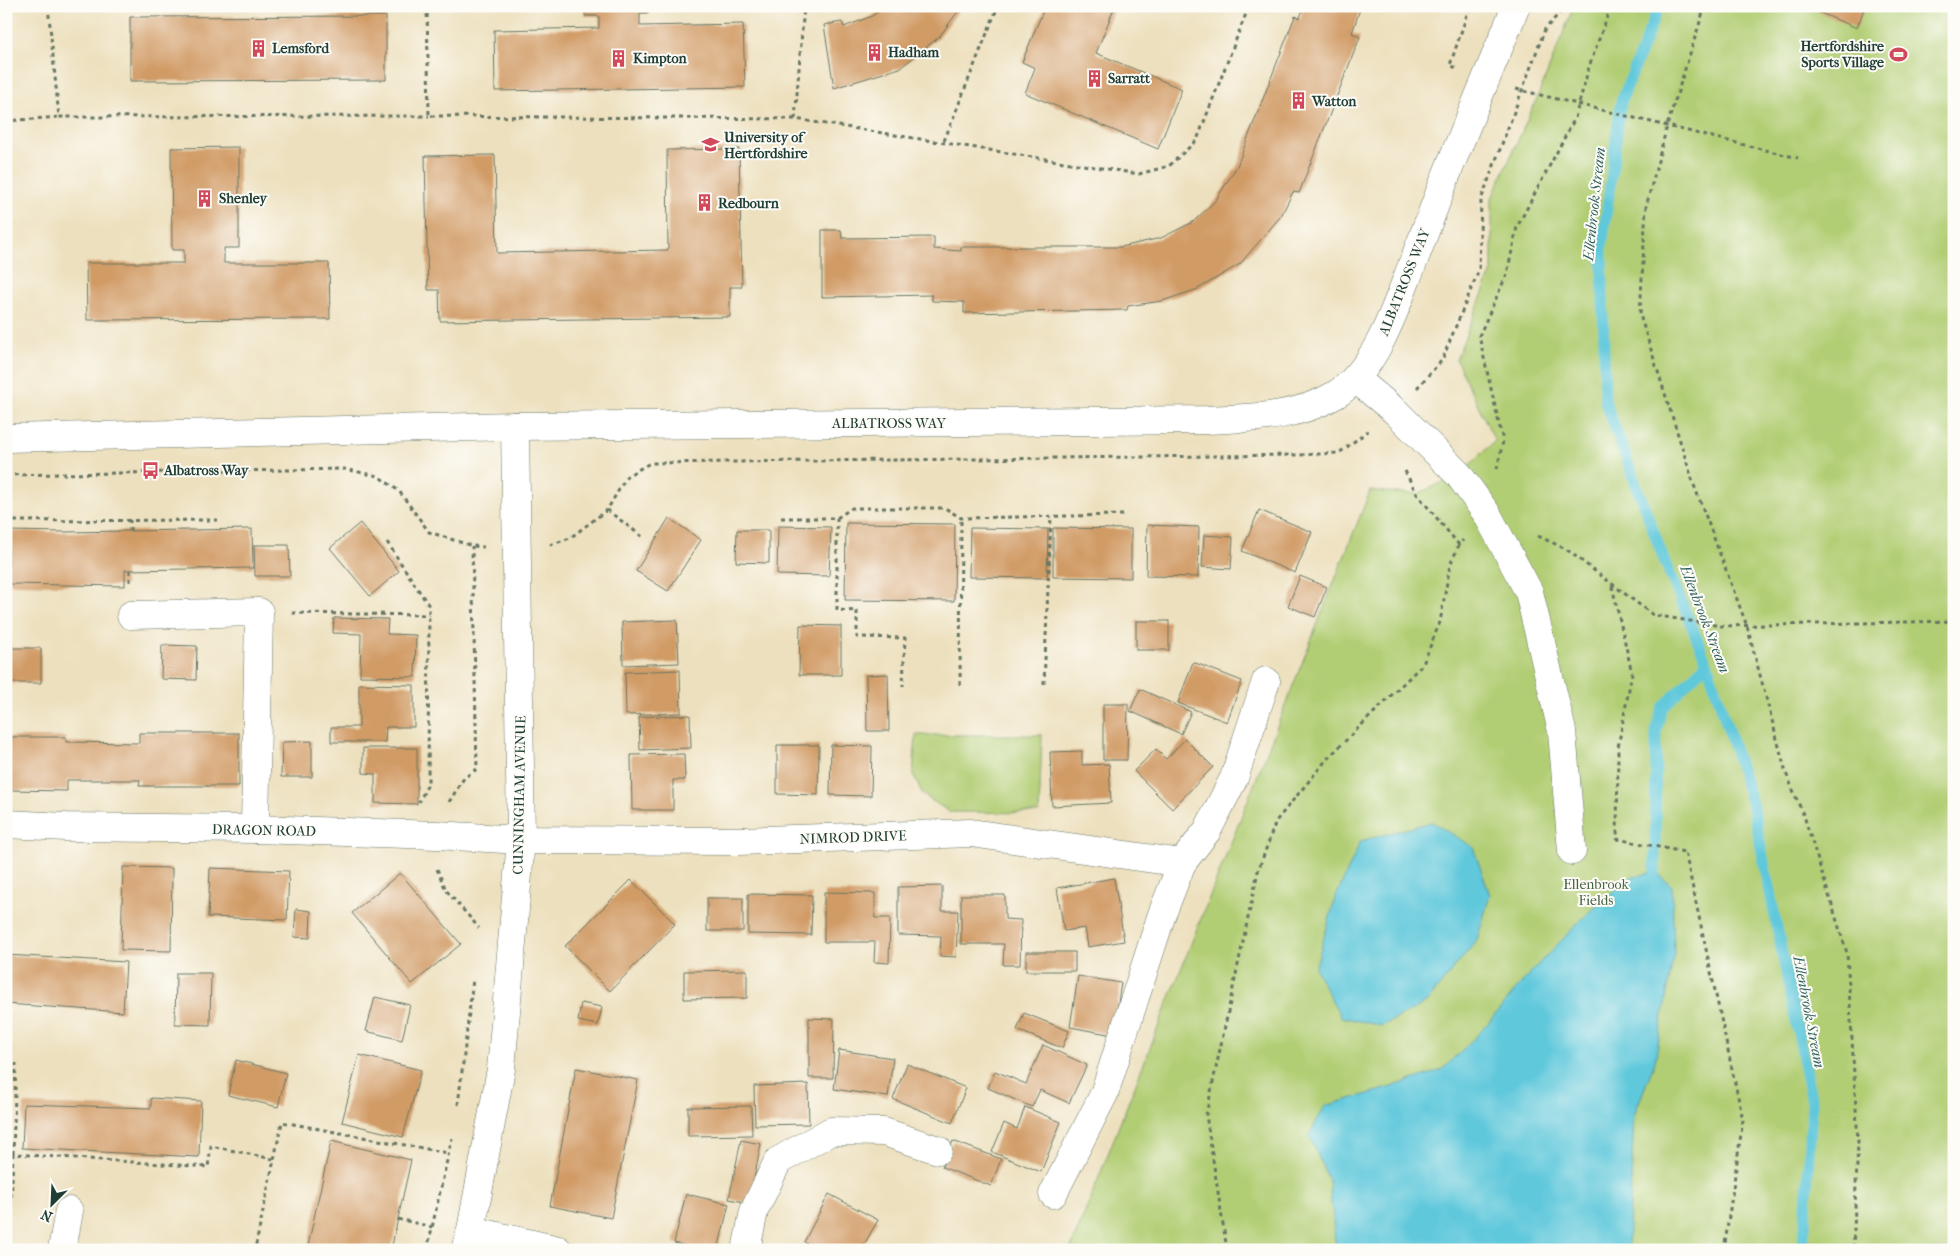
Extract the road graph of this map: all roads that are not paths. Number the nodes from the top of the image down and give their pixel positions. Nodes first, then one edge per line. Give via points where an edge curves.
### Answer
1 (1516, 6) edge
2 (1356, 379) junction
3 (516, 426) junction
4 (6, 438) edge
5 (131, 615) dead end
6 (1266, 681) dead end
7 (6, 824) edge
8 (255, 829) junction
9 (521, 840) junction
10 (1572, 851) dead end
11 (1182, 863) junction
12 (938, 1150) dead end
13 (1053, 1194) dead end
14 (69, 1211) dead end
15 (468, 1240) edge
16 (62, 1250) edge
17 (558, 1250) edge
18 (746, 1250) edge

1 - 2 street, ALBATROSS WAY via 1392,316
2 - 3 street, ALBATROSS WAY via 1336,395 1310,407 1287,414 1253,418
2 - 10 street via 1396,412 1459,475 1488,514 1529,592 1562,731
3 - 4 street, ALBATROSS WAY
3 - 9 street, CUNNINGHAM AVENUE
5 - 8 street via 259,612
6 - 11 street via 1234,778 1207,831
7 - 8 street, DRAGON ROAD
8 - 9 street, DRAGON ROAD
9 - 11 street, NIMROD DRIVE via 738,841 971,833
9 - 15 street, CUNNINGHAM AVENUE via 501,1069
11 - 13 street via 1162,914 1104,1094
12 - 18 street via 884,1132 831,1131 778,1161 754,1211
14 - 16 street
15 - 17 street

